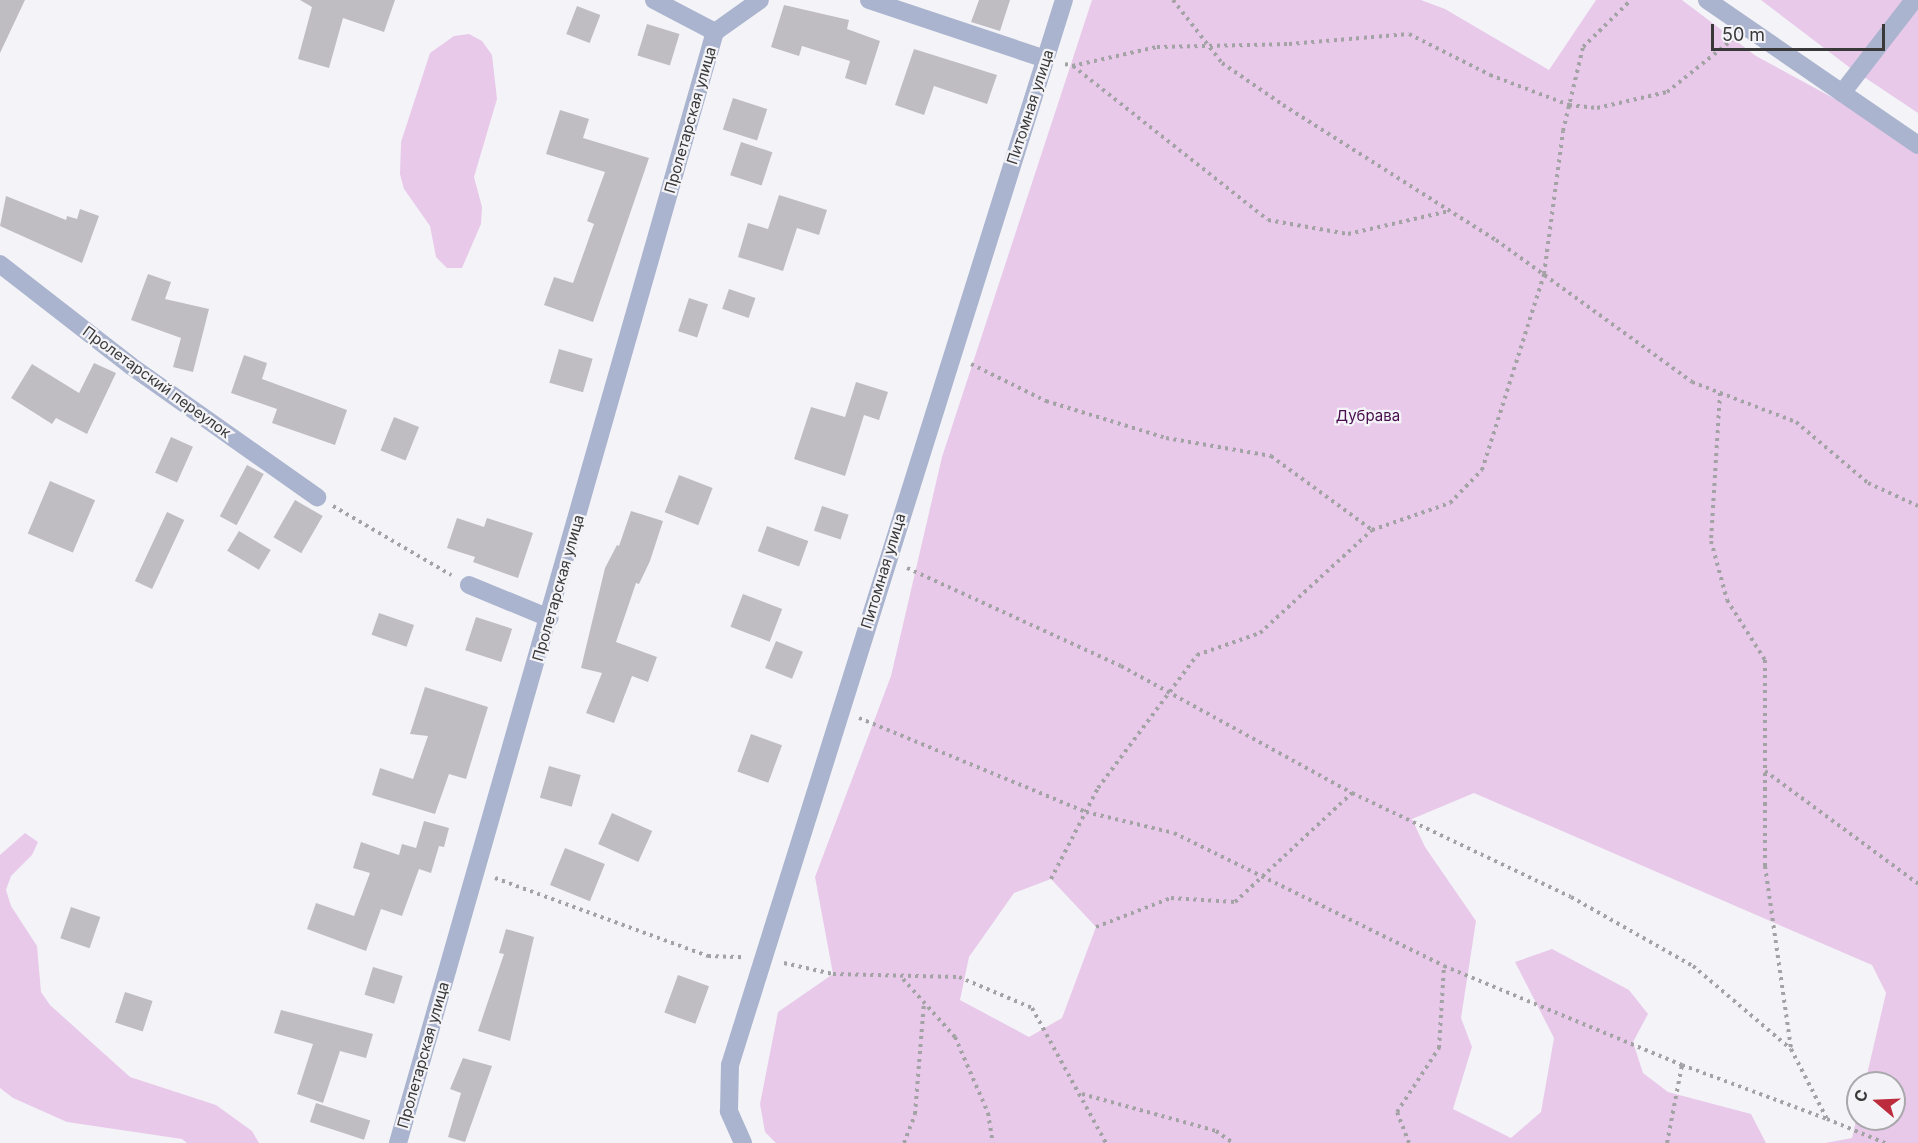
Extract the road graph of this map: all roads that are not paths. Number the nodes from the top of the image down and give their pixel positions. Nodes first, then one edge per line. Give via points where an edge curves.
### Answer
1 (654, 0) edge
2 (760, 0) edge
3 (869, 0) edge
4 (1064, 0) edge
5 (1707, 0) edge
6 (1914, 0) edge
7 (715, 32) junction
8 (1045, 59) junction
9 (1842, 93) junction
10 (1918, 145) edge
11 (0, 264) edge
12 (317, 497) road end
13 (469, 585) road end
14 (549, 618) junction
15 (398, 1143) edge
16 (743, 1143) edge

1 - 7 street
2 - 7 street
3 - 8 street
4 - 8 street, Питомная улица
5 - 9 street
6 - 9 street
7 - 14 street, Пролетарская улица
8 - 16 street, Питомная улица via 730,1065 729,1111
9 - 10 street
11 - 12 street, Пролетарский переулок via 131,366
13 - 14 street
14 - 15 street, Пролетарская улица

